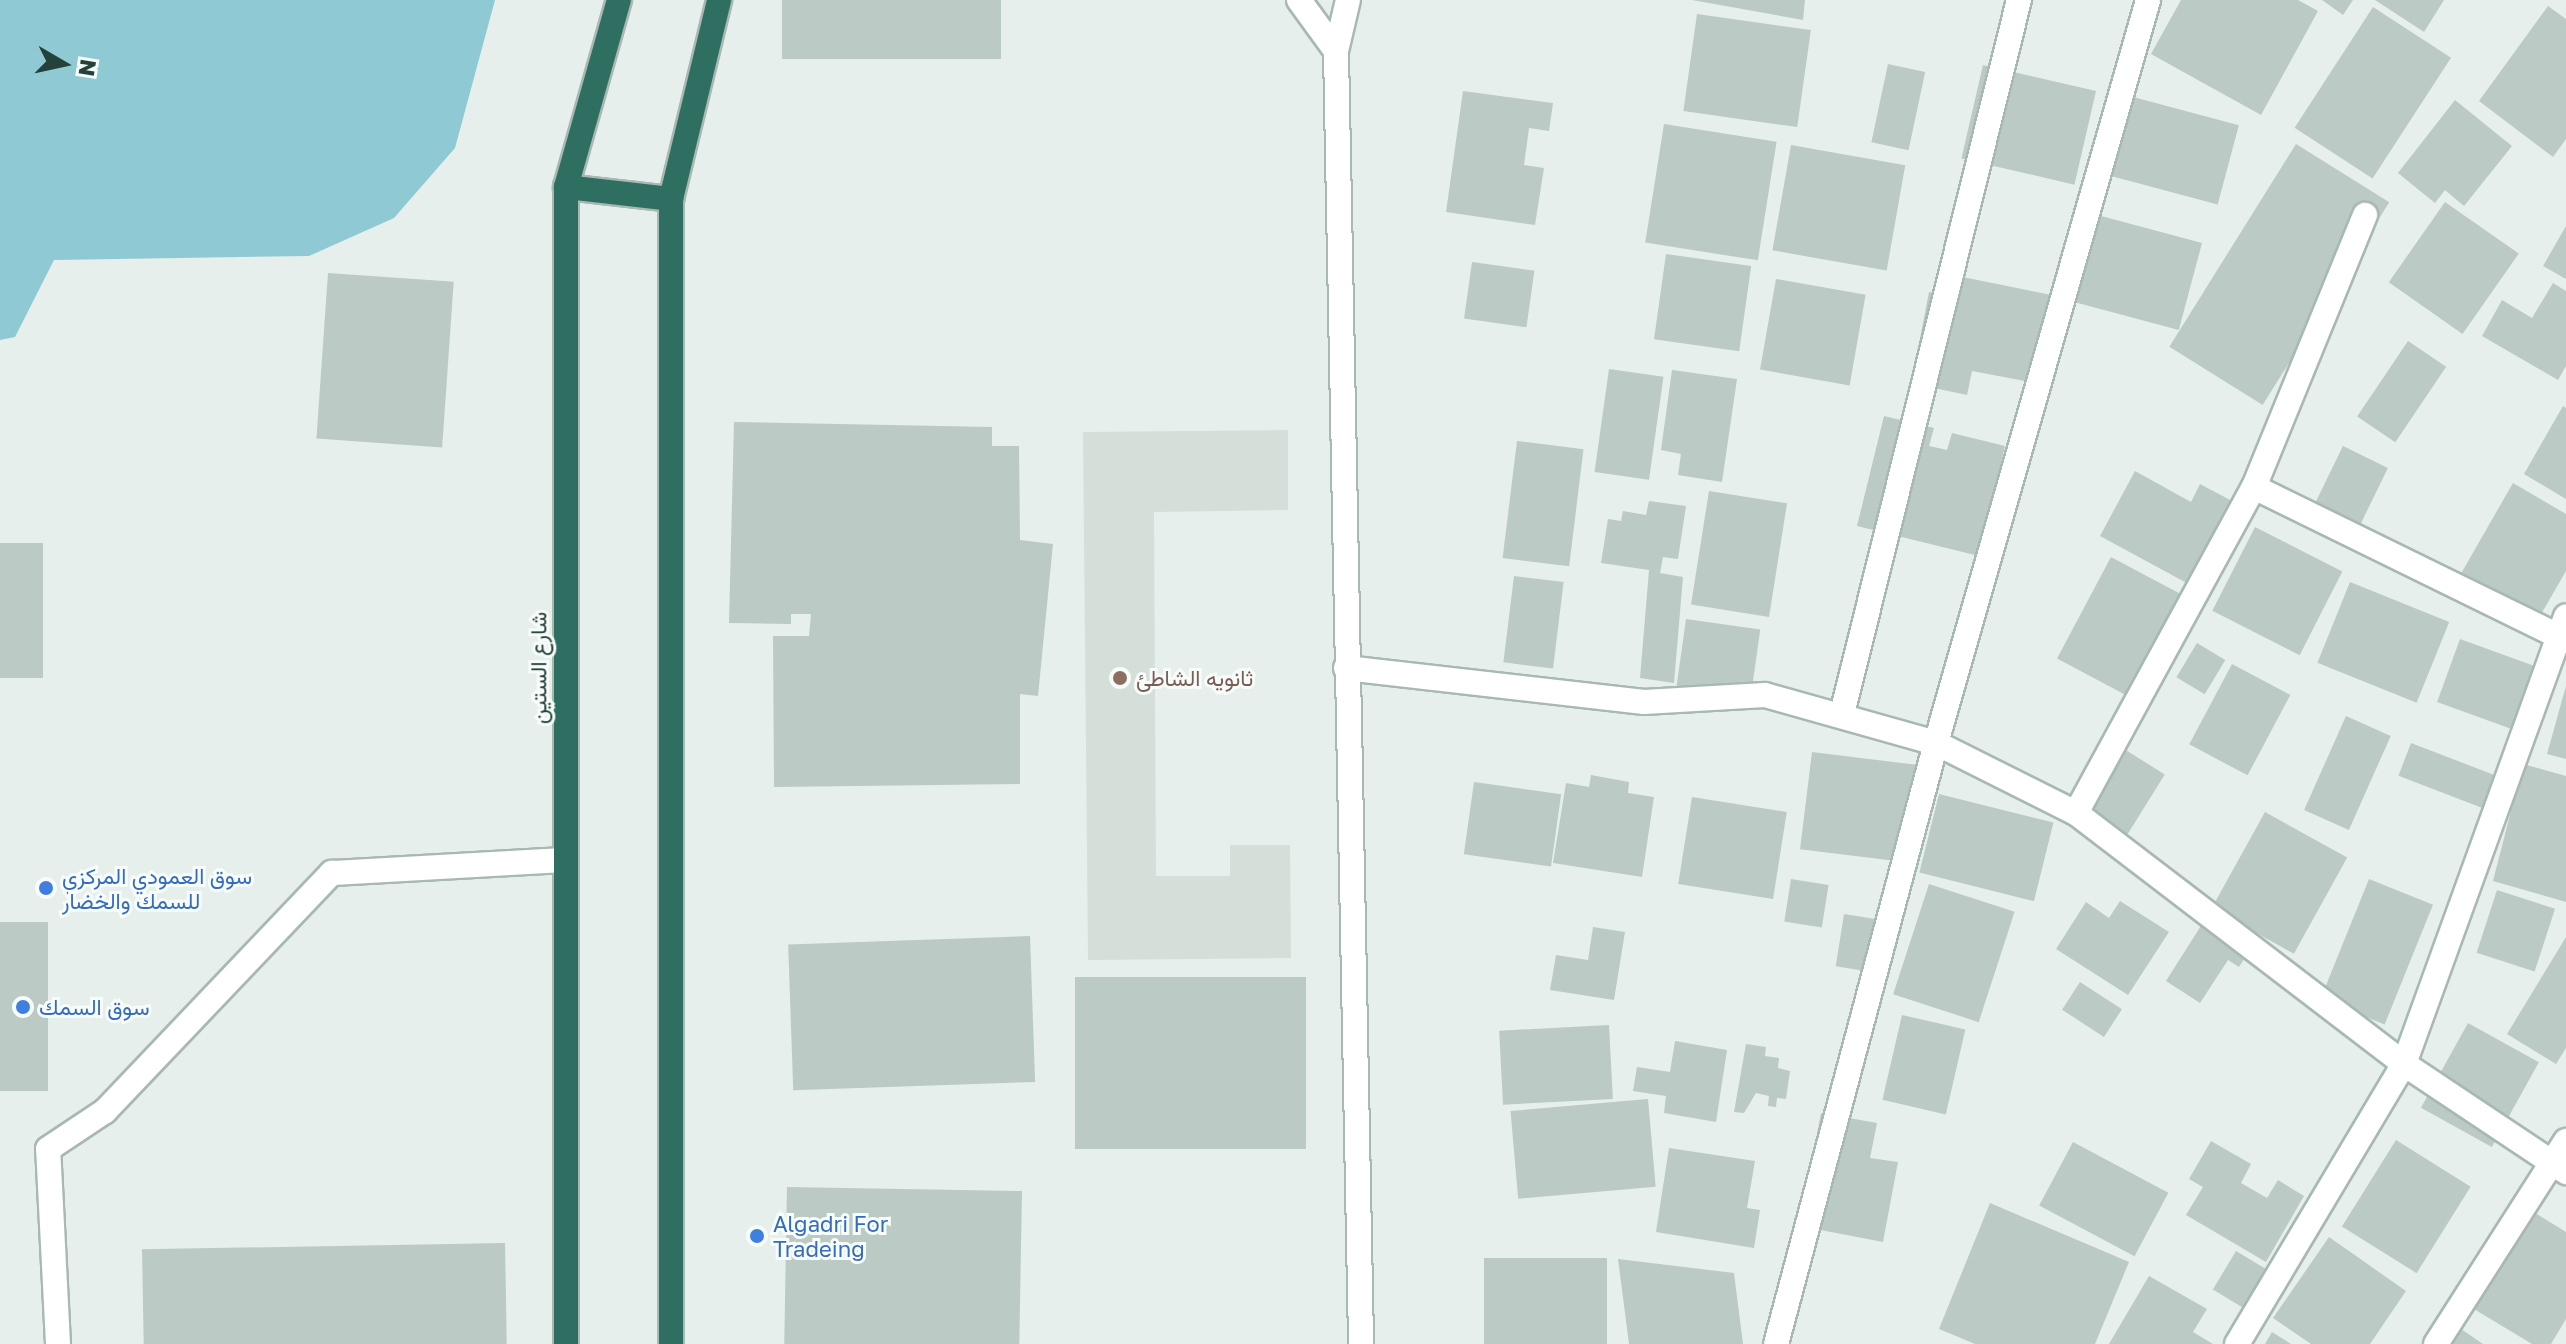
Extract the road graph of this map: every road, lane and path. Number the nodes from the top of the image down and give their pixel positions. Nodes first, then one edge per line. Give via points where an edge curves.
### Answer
1 (619, 0) edge
2 (719, 0) edge
3 (1299, 0) edge
4 (1348, 0) edge
5 (2019, 0) edge
6 (2148, 0) edge
7 (1336, 51) junction
8 (566, 187) junction
9 (671, 199) junction
10 (2365, 215) dead end
11 (2254, 487) junction
12 (2561, 626) edge
13 (1346, 668) junction
14 (1842, 714) junction
15 (1936, 743) junction
16 (2076, 813) junction
17 (565, 860) junction
18 (2404, 1064) junction
19 (2566, 1141) edge
20 (2560, 1168) edge
21 (58, 1344) edge
22 (566, 1344) edge
23 (671, 1344) edge
24 (1361, 1344) edge
25 (1776, 1344) edge
26 (2237, 1344) edge
27 (2436, 1344) edge

1 - 8 highway, شارع الستين
2 - 9 highway
3 - 7 street
4 - 7 street
5 - 14 street
6 - 15 street
7 - 13 street
8 - 9 highway
8 - 17 highway, شارع الستين
9 - 23 highway
10 - 11 street
11 - 12 street
11 - 16 street
12 - 18 street
13 - 14 street via 1644,702 1765,695
13 - 24 street
14 - 15 street
15 - 16 street
15 - 25 street
16 - 18 street
17 - 21 street via 332,873 105,1111 48,1149
17 - 22 highway, شارع الستين
18 - 20 street
18 - 26 street
19 - 20 street
20 - 27 street

